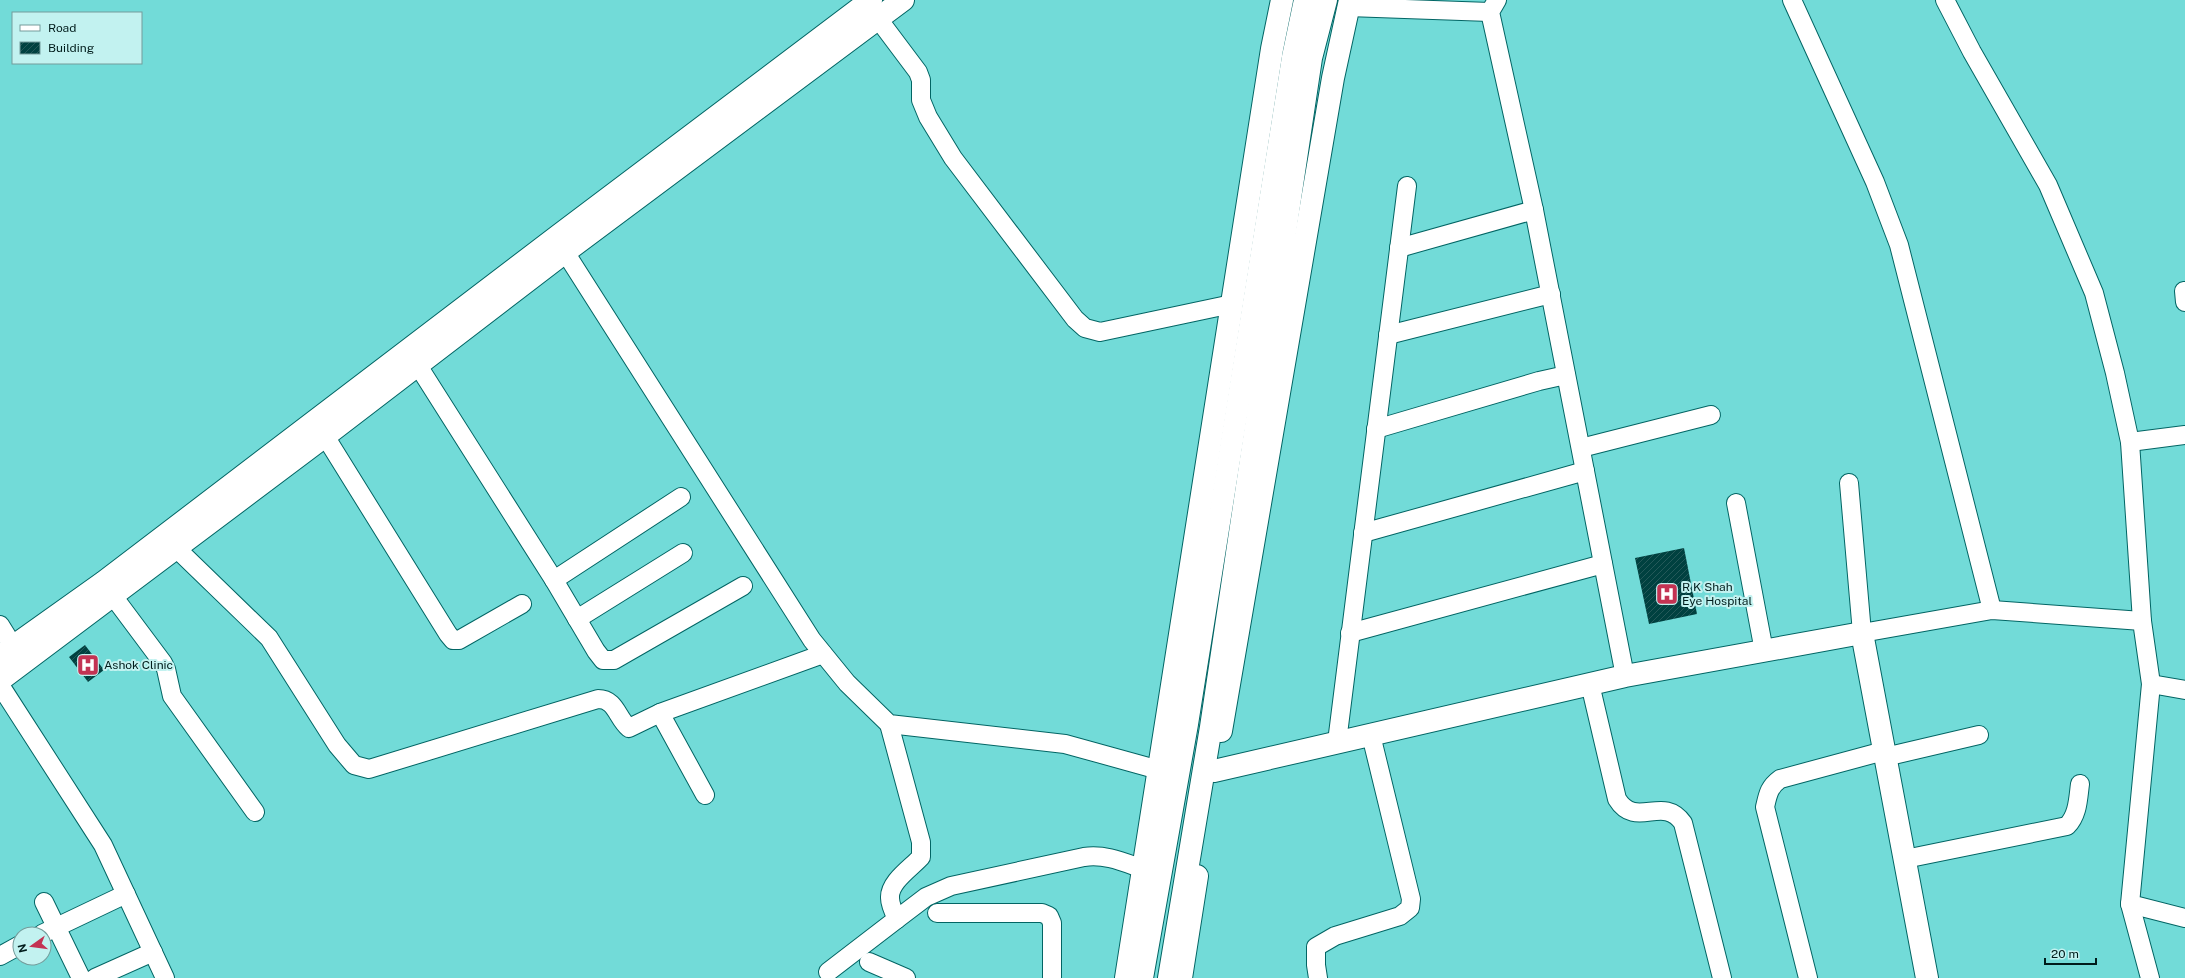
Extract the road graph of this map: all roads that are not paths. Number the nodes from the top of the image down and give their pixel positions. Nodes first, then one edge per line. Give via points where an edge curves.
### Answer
1 (902, 0) edge
2 (1282, 0) edge
3 (1305, 0) edge
4 (1326, 0) edge
5 (1792, 0) edge
6 (1946, 0) edge
7 (1349, 4) edge
8 (1494, 6) edge
9 (872, 7) edge
10 (1407, 186) dead end
11 (1534, 210) junction
12 (1399, 248) junction
13 (565, 252) junction
14 (2184, 292) edge
15 (1551, 294) junction
16 (2185, 302) edge
17 (1232, 304) junction
18 (1388, 335) junction
19 (417, 364) junction
20 (1566, 375) junction
21 (1711, 415) dead end
22 (1376, 429) junction
23 (2185, 435) edge
24 (325, 436) junction
25 (2130, 442) junction
26 (1581, 448) junction
27 (1585, 472) junction
28 (1849, 483) dead end
29 (681, 498) dead end
30 (1736, 503) dead end
31 (1363, 533) junction
32 (175, 547) junction
33 (683, 553) dead end
34 (1603, 564) junction
35 (554, 580) junction
36 (743, 586) dead end
37 (113, 596) junction
38 (522, 604) dead end
39 (1992, 610) junction
40 (577, 619) junction
41 (2142, 621) junction
42 (0, 625) edge
43 (1350, 633) junction
44 (1862, 633) junction
45 (6, 651) edge
46 (1764, 651) junction
47 (823, 654) junction
48 (1625, 676) junction
49 (0, 680) edge
50 (1590, 684) junction
51 (2151, 684) junction
52 (0, 685) edge
53 (2185, 690) edge
54 (660, 713) junction
55 (889, 724) junction
56 (1371, 735) junction
57 (1979, 735) dead end
58 (1337, 742) junction
59 (1885, 754) junction
60 (1159, 770) junction
61 (1214, 771) junction
62 (2080, 784) dead end
63 (705, 795) dead end
64 (255, 812) dead end
65 (1905, 859) junction
66 (1143, 869) junction
67 (126, 894) junction
68 (44, 902) dead end
69 (2130, 904) junction
70 (937, 913) dead end
71 (2185, 918) edge
72 (896, 919) junction
73 (48, 926) edge
74 (52, 929) edge
75 (52, 934) edge
76 (12, 949) edge
77 (153, 952) junction
78 (0, 956) edge
79 (869, 962) dead end
80 (828, 972) dead end
81 (81, 978) edge
82 (95, 978) edge
83 (165, 978) edge
84 (906, 978) edge
85 (1052, 978) edge
86 (1126, 978) edge
87 (1142, 978) edge
88 (1169, 978) edge
89 (1181, 978) edge
90 (1318, 978) edge
91 (1722, 978) edge
92 (1808, 978) edge
93 (1927, 978) edge
94 (2150, 978) edge

1 - 9 street
2 - 17 street
3 - 87 street via 1292,64 1187,724
4 - 88 street via 1311,58 1211,726
5 - 39 street via 1875,182 1899,246
6 - 25 street via 1972,52 2048,185 2094,293
7 - 8 street
7 - 61 street via 1331,86
8 - 11 street
9 - 13 street
9 - 17 street via 918,72 921,80 921,100 928,117 953,158 1074,320 1085,328 1100,332
9 - 45 street via 558,236 104,582
10 - 12 street
11 - 12 street
11 - 15 street
12 - 18 street
13 - 19 street
13 - 47 street via 693,456
14 - 16 street
15 - 18 street
15 - 20 street
17 - 60 street
18 - 22 street
19 - 24 street
19 - 35 street
20 - 22 street
20 - 26 street
21 - 26 street
22 - 31 street
23 - 25 street
24 - 32 street
24 - 38 street via 377,523 453,640 459,640
25 - 41 street
26 - 27 street
27 - 31 street
27 - 34 street
28 - 44 street
29 - 35 street
30 - 46 street
31 - 43 street
32 - 37 street
32 - 54 street via 269,638 337,745 354,765 369,769 598,699 611,702 629,728
33 - 40 street
34 - 43 street
34 - 48 street
35 - 40 street
36 - 40 street via 614,660 603,660
37 - 49 street
37 - 64 street via 163,663 172,696
39 - 41 street
39 - 44 street
41 - 51 street
42 - 45 street
43 - 58 street
44 - 46 street
44 - 59 street
46 - 48 street
47 - 54 street
47 - 55 street via 847,683
48 - 50 street
50 - 56 street
50 - 91 street via 1616,800 1630,813 1670,811 1683,823
51 - 53 street
51 - 69 street
52 - 67 street via 103,845
54 - 63 street
55 - 60 street via 1065,744
55 - 72 street via 922,850 921,857 890,892
56 - 58 street
56 - 90 street via 1411,900 1410,908 1400,916 1335,936 1316,947
57 - 59 street
58 - 61 street
59 - 65 street
59 - 92 street via 1780,779 1768,792 1766,807
60 - 66 street
61 - 89 street
62 - 65 street via 2076,812 2067,826
65 - 93 street
66 - 72 street via 1103,856 1084,857 951,886 926,897
66 - 86 street
67 - 74 street
67 - 77 street
68 - 73 street
69 - 71 street
69 - 94 street
70 - 85 street via 1042,913 1049,916 1052,923
72 - 80 street
75 - 81 street
76 - 78 street
77 - 82 street
77 - 83 street
79 - 84 street

